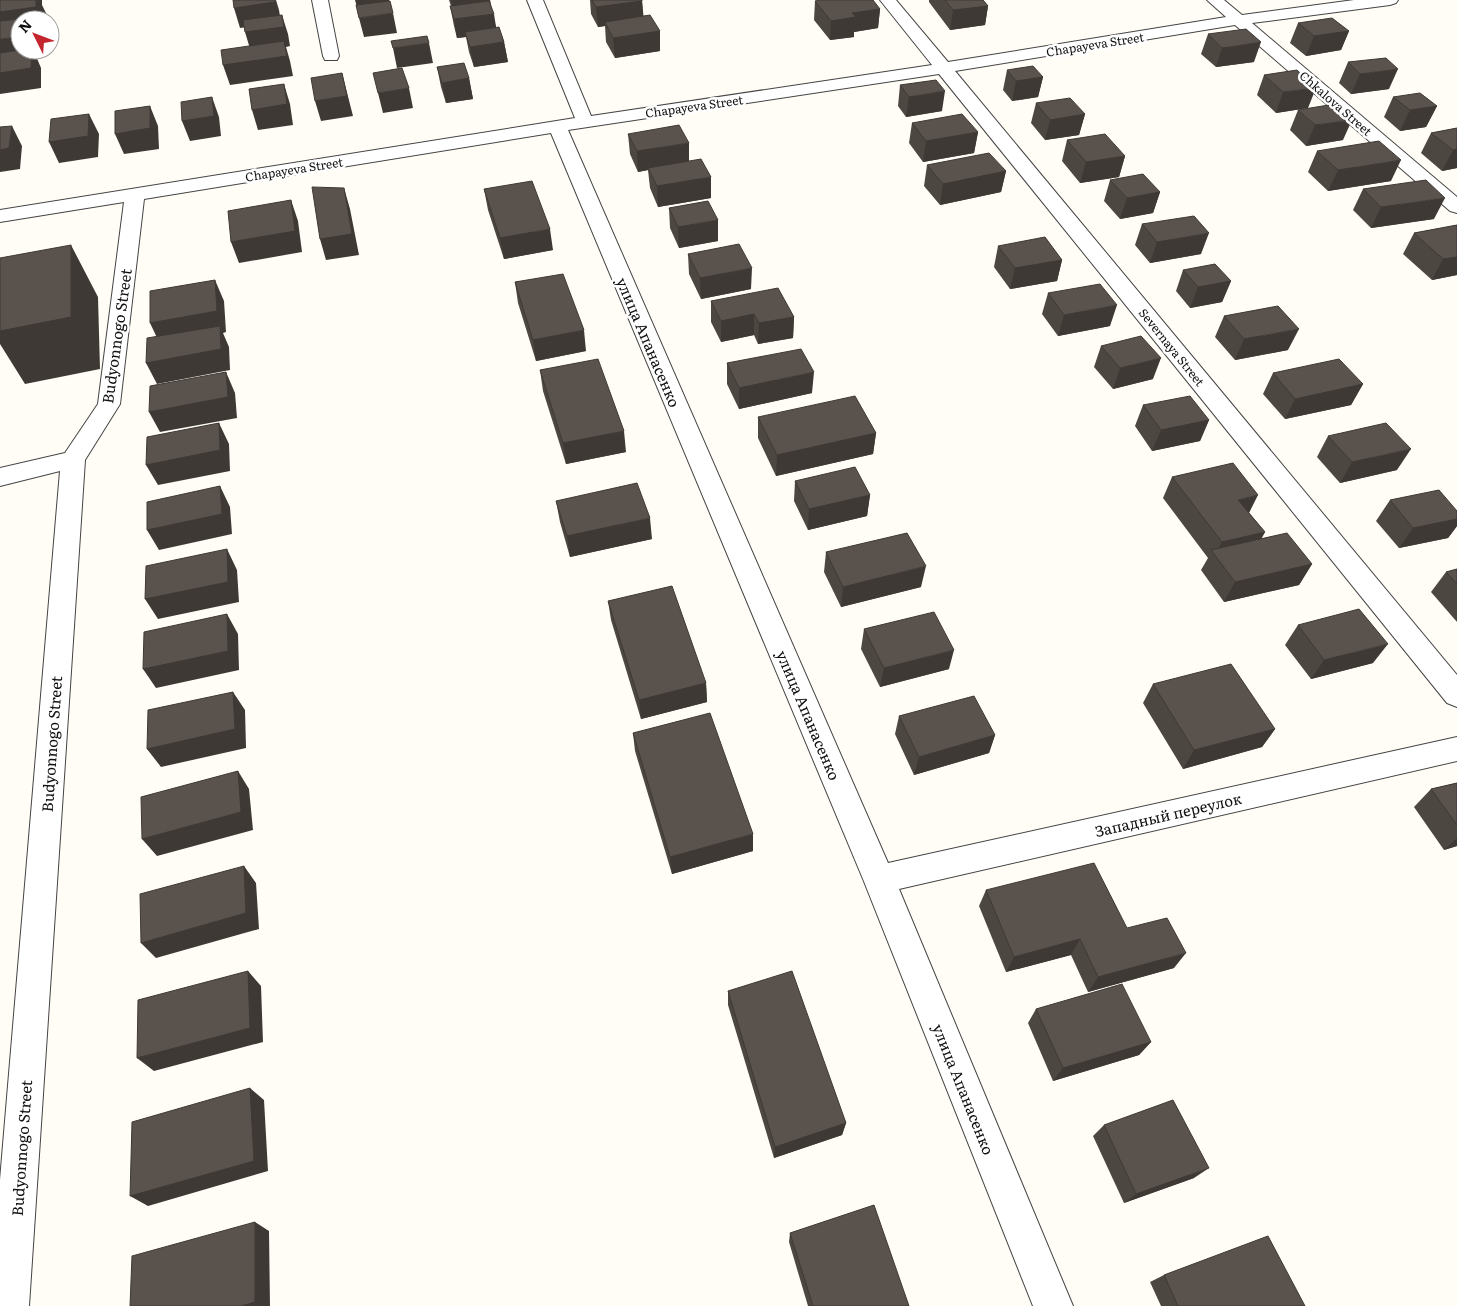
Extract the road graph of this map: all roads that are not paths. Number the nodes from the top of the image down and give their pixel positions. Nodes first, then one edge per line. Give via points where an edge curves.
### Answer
1 (320, 0) edge
2 (535, 0) edge
3 (888, 0) edge
4 (1215, 0) edge
5 (1390, 0) edge
6 (1240, 20) junction
7 (331, 56) dead end
8 (944, 68) junction
9 (585, 122) junction
10 (557, 126) junction
11 (135, 194) junction
12 (1457, 207) edge
13 (0, 216) edge
14 (73, 460) junction
15 (0, 477) edge
16 (1457, 695) edge
17 (1457, 749) edge
18 (879, 879) junction
19 (9, 1306) edge
20 (1053, 1306) edge

1 - 7 street
2 - 9 street
3 - 8 street, Severnaya Street
4 - 6 street, Chkalova Street
5 - 6 street, Chapayeva Street
6 - 8 street, Chapayeva Street
6 - 12 street, Chkalova Street
8 - 9 street, Chapayeva Street
8 - 16 street, Severnaya Street
9 - 10 street, Chapayeva Street
10 - 11 street, Chapayeva Street
10 - 18 street, улица Апанасенко
11 - 13 street, Chapayeva Street
11 - 14 street, Budyonnogo Street via 109,404
14 - 15 street
14 - 19 street, Budyonnogo Street
17 - 18 street, Западный переулок
18 - 20 street, улица Апанасенко

